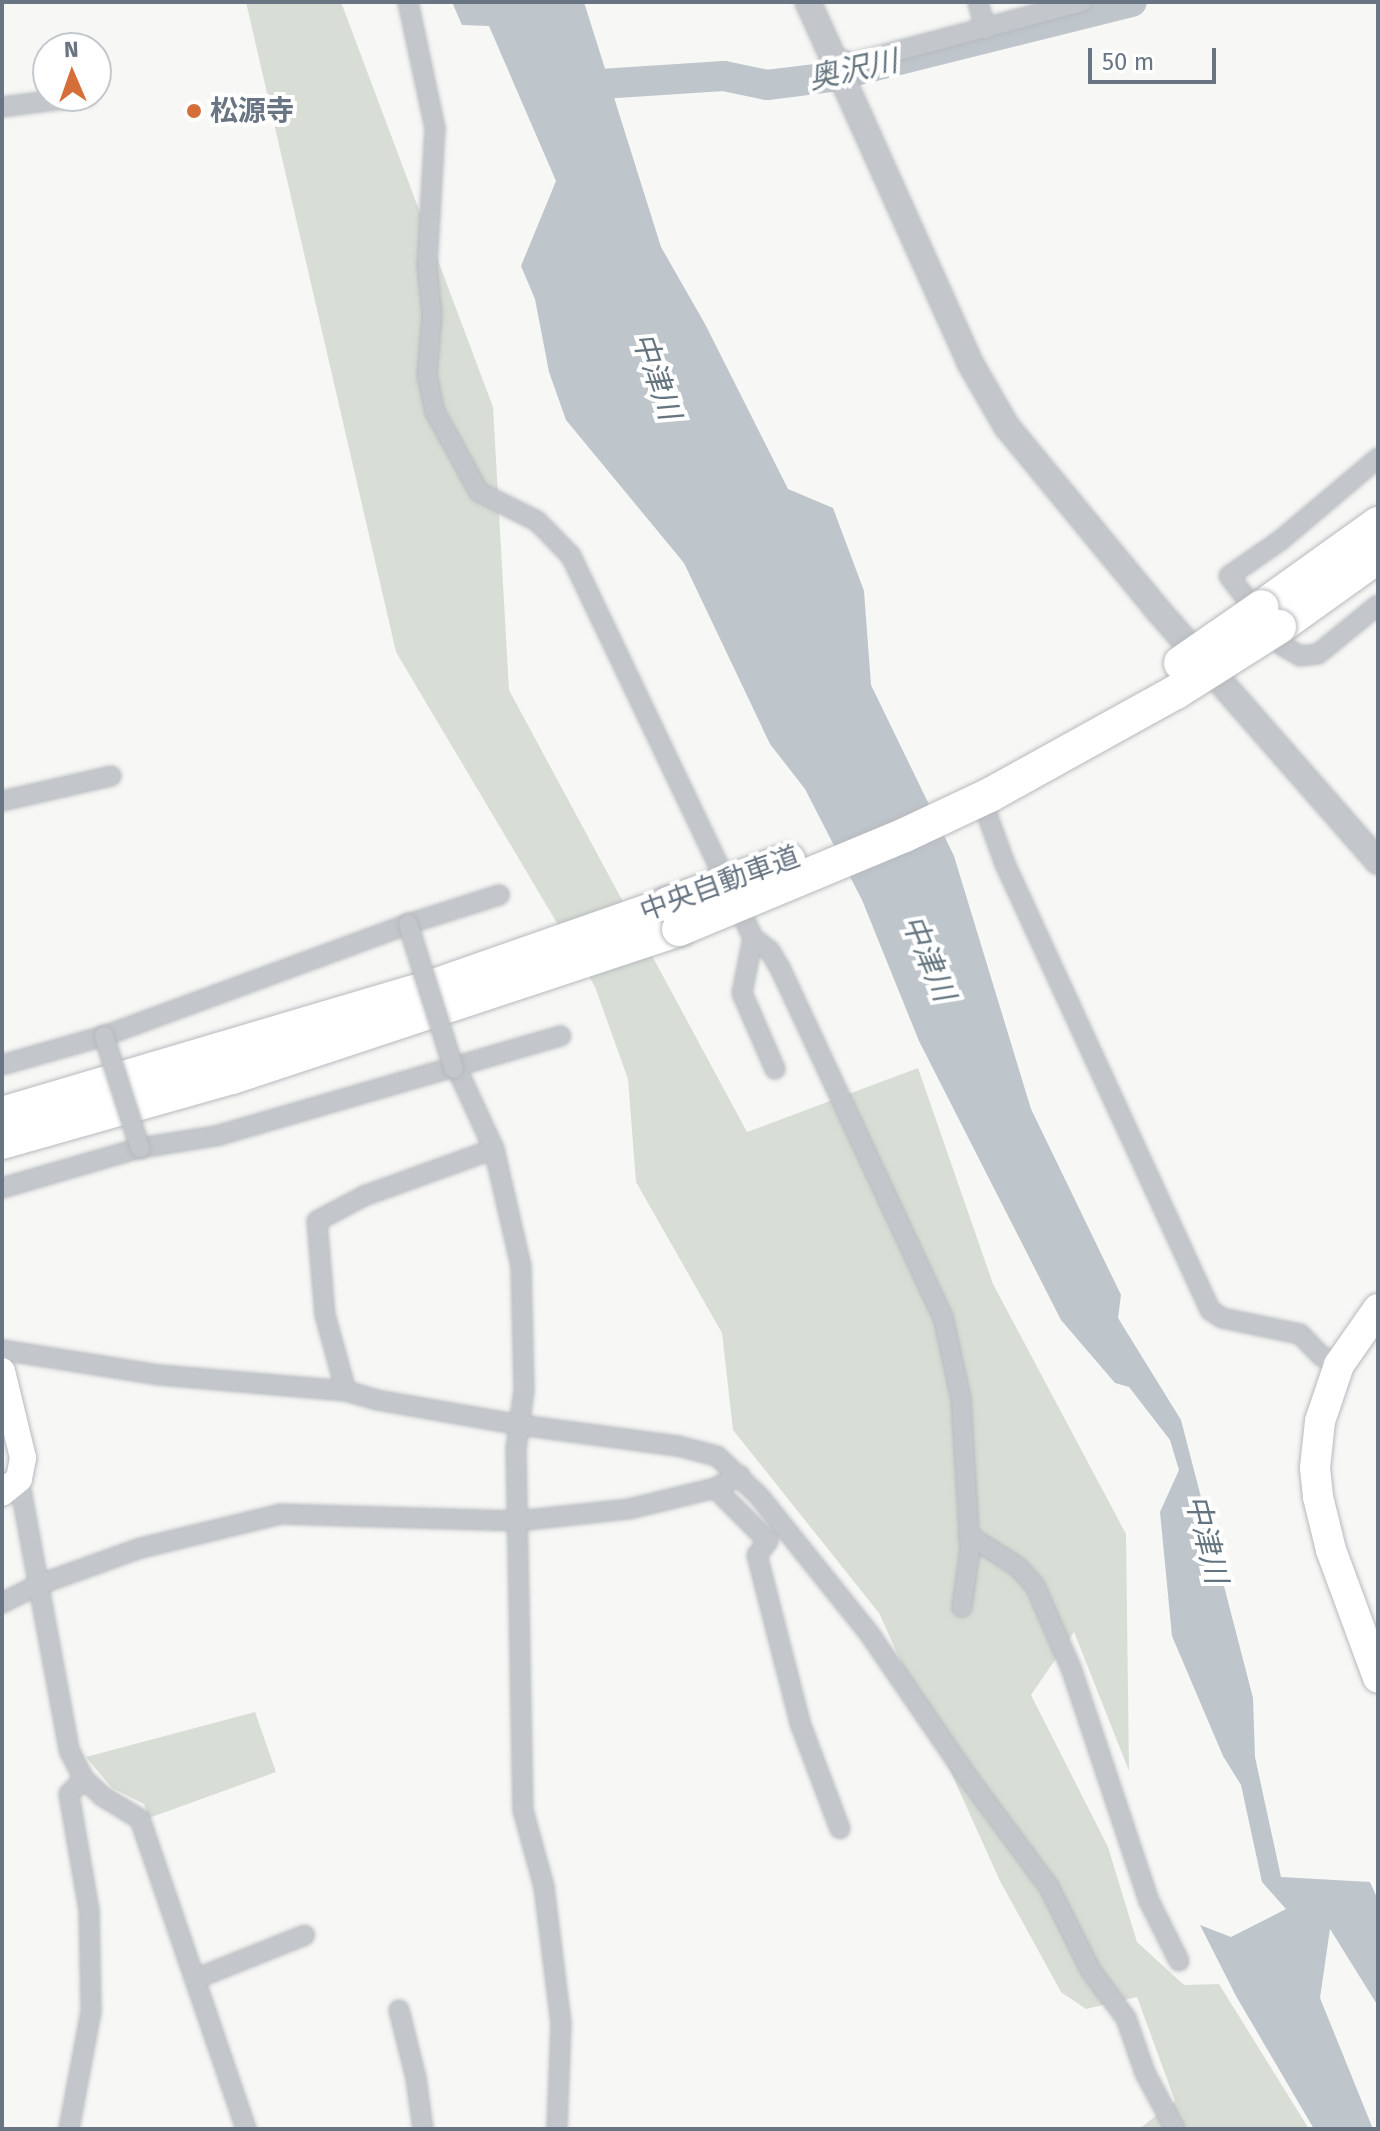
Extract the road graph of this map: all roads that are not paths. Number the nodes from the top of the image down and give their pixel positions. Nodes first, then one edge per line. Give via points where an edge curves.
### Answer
1 (408, 2) edge
2 (808, 2) edge
3 (978, 2) edge
4 (1082, 2) edge
5 (985, 29) junction
6 (836, 68) junction
7 (32, 103) edge
8 (2, 107) edge
9 (1378, 458) edge
10 (1378, 524) edge
11 (1378, 556) edge
12 (1378, 605) edge
13 (1270, 617) junction
14 (111, 776) dead end
15 (2, 801) edge
16 (985, 809) dead end
17 (1378, 862) edge
18 (499, 895) dead end
19 (673, 917) junction
20 (408, 924) junction
21 (753, 938) junction
22 (104, 1036) junction
23 (561, 1036) dead end
24 (2, 1065) edge
25 (455, 1069) junction
26 (775, 1069) dead end
27 (2, 1114) edge
28 (2, 1142) edge
29 (140, 1148) junction
30 (494, 1149) junction
31 (2, 1188) edge
32 (1378, 1309) edge
33 (2, 1350) edge
34 (1339, 1365) junction
35 (2, 1371) edge
36 (346, 1391) junction
37 (520, 1425) junction
38 (740, 1475) junction
39 (10, 1486) edge
40 (715, 1488) junction
41 (518, 1521) junction
42 (968, 1535) junction
43 (38, 1585) junction
44 (2, 1603) edge
45 (962, 1607) dead end
46 (1378, 1678) edge
47 (84, 1779) junction
48 (840, 1829) dead end
49 (305, 1935) dead end
50 (1179, 1961) dead end
51 (195, 1979) junction
52 (399, 2010) dead end
53 (69, 2129) edge
54 (246, 2129) edge
55 (423, 2129) edge
56 (557, 2129) edge
57 (1175, 2129) edge

1 - 21 street via 435,128 427,375 435,412 479,492 537,521 571,556
2 - 6 street
3 - 5 street
4 - 5 street
5 - 6 street
6 - 17 street via 970,363 1007,427 1156,608
7 - 8 street
9 - 12 street via 1281,540 1229,576 1283,646 1300,656 1318,654
10 - 13 highway, 中央自動車道
11 - 13 highway, 中央自動車道
13 - 19 highway, 中央自動車道, bridge via 983,775 778,864
14 - 15 street
16 - 34 street via 1005,864 1210,1310 1222,1318 1300,1334 1321,1356
18 - 20 street
19 - 27 highway, 中央自動車道
19 - 28 highway, 中央自動車道 via 246,1072
20 - 22 street
20 - 25 street, bridge
21 - 26 street via 742,993
21 - 42 street via 780,968 943,1317 961,1399
22 - 24 street
22 - 29 street, bridge
23 - 25 street
25 - 29 street via 216,1136
25 - 30 street
29 - 31 street
30 - 36 street via 364,1196 317,1221 325,1315
30 - 37 street via 521,1266
32 - 34 highway
33 - 36 street via 160,1375
34 - 46 highway via 1315,1443 1318,1497 1331,1550
35 - 39 main road via 23,1458
36 - 37 street
37 - 38 street via 678,1446 717,1456
37 - 41 street
38 - 40 street
38 - 57 street via 871,1636 1049,1887 1091,1971 1126,2018 1145,2073
39 - 43 street
40 - 41 street via 629,1509
40 - 48 street via 768,1541 757,1555 800,1723
41 - 43 street via 280,1514 141,1548
41 - 56 street via 523,1810 544,1887 561,2024
42 - 45 street
42 - 50 street via 1018,1567 1040,1597 1071,1668 1149,1901
43 - 44 street
43 - 47 street via 69,1750
47 - 51 street via 140,1819
47 - 53 street via 69,1794 89,1910 91,2011
49 - 51 street
51 - 54 street
52 - 55 street

